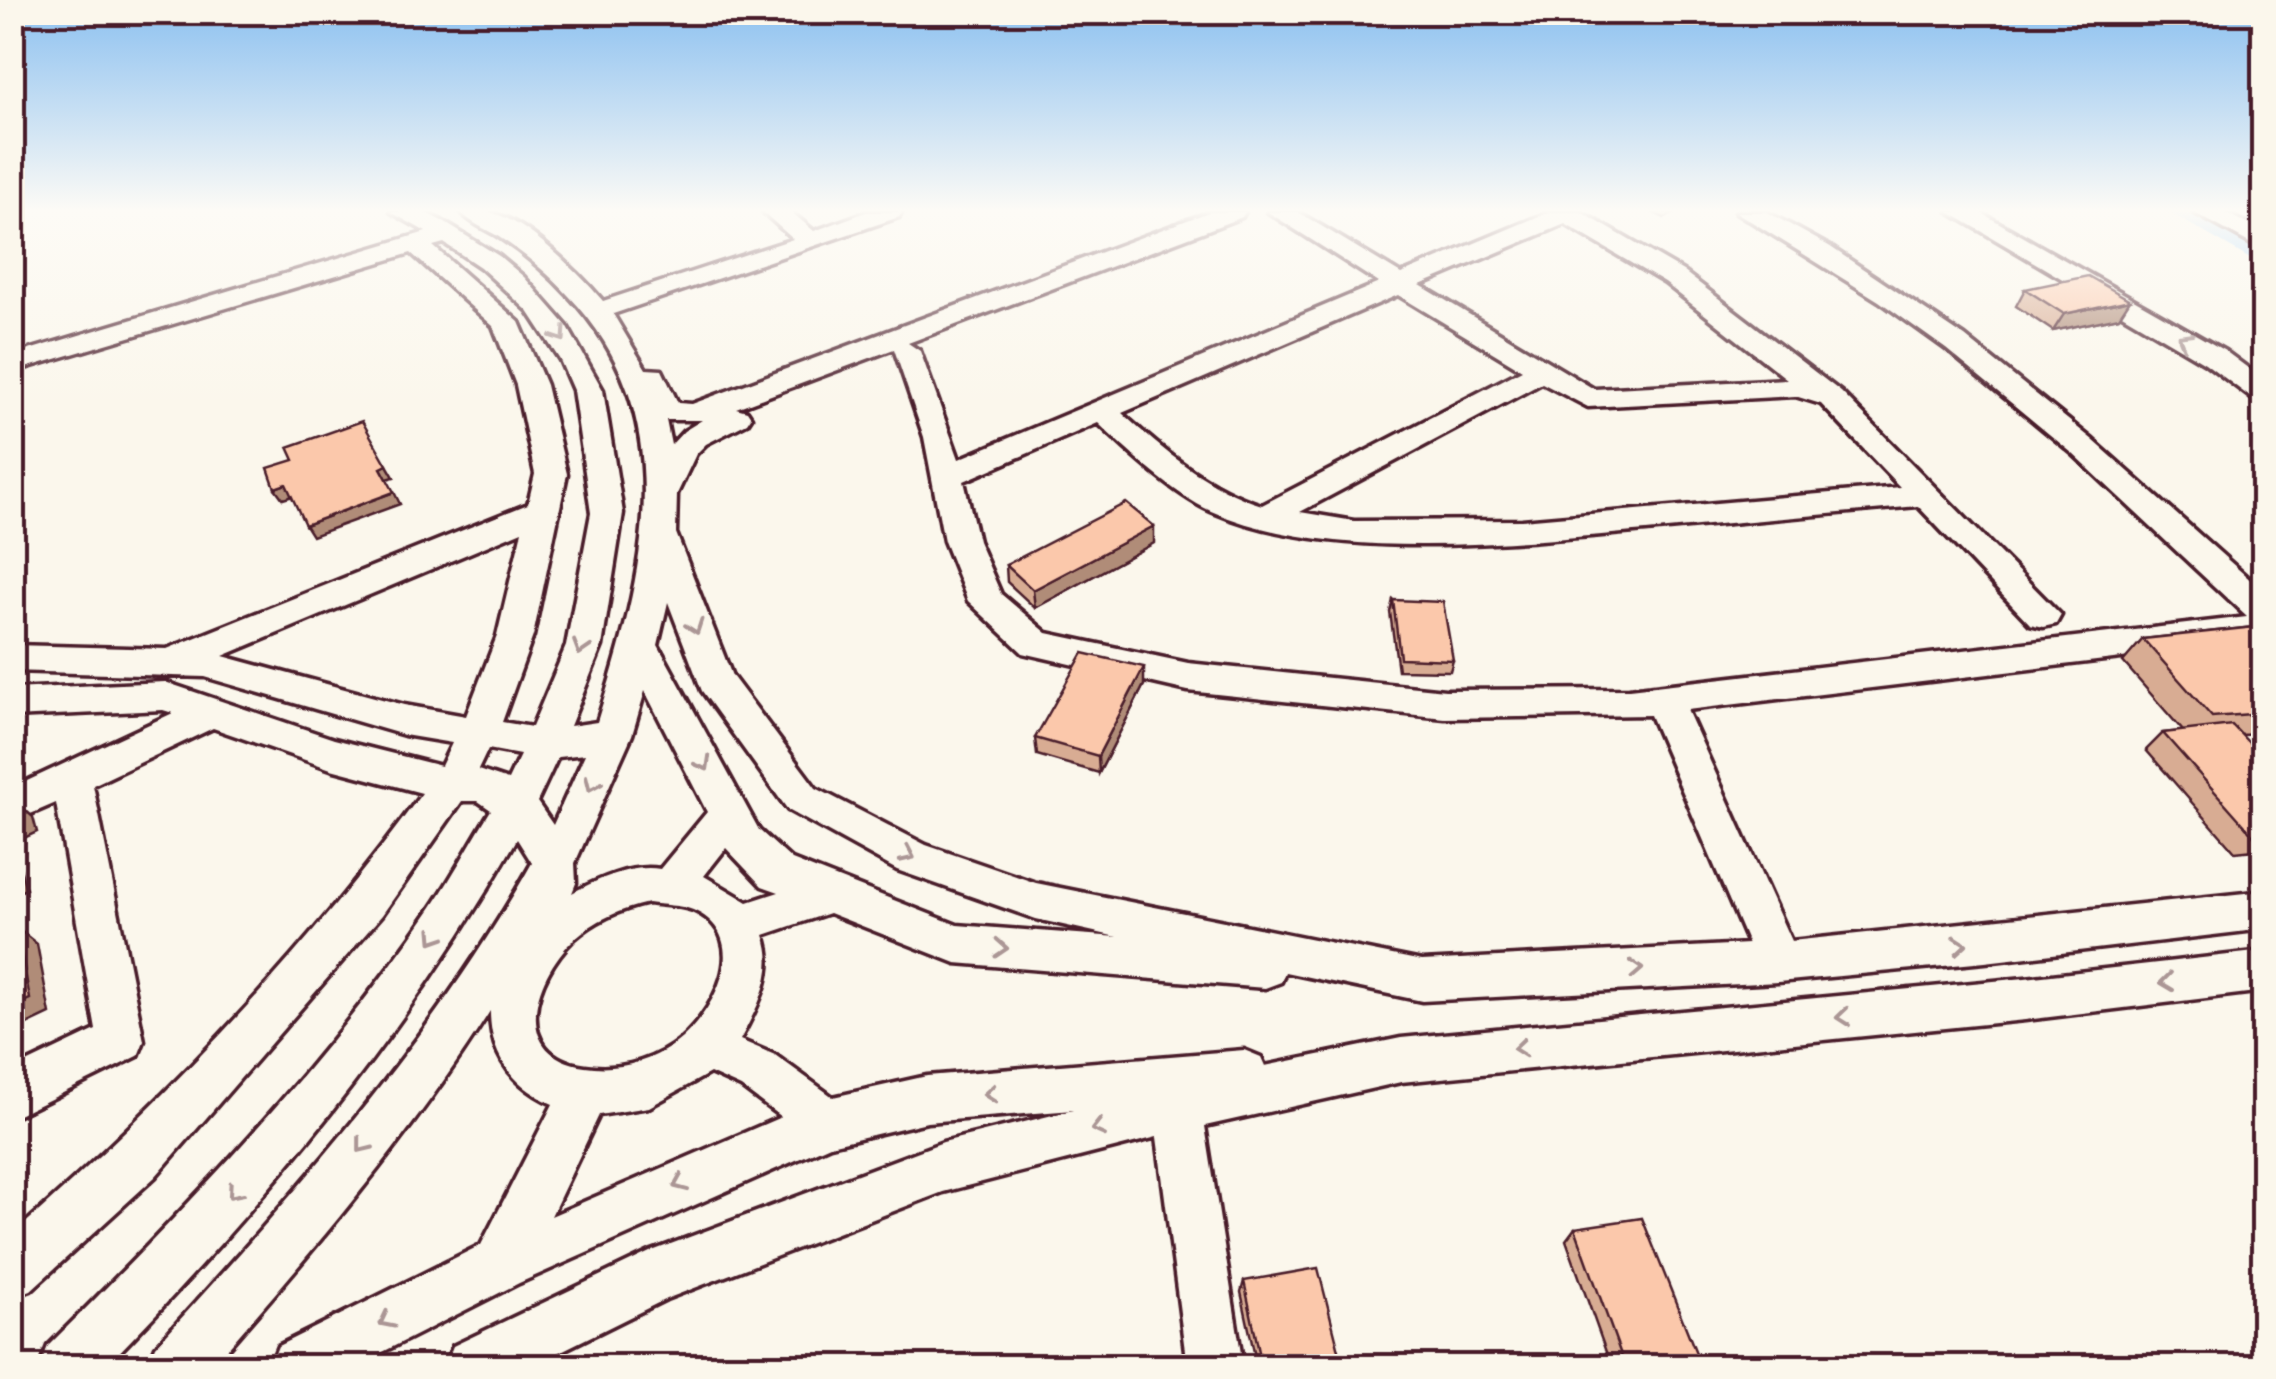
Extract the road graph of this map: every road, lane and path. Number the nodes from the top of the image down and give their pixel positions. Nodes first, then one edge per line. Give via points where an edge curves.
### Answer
1 (279, 276) edge
2 (472, 276) edge
3 (509, 276) edge
4 (565, 276) edge
5 (595, 276) edge
6 (703, 276) edge
7 (1061, 276) edge
8 (1099, 276) edge
9 (1387, 276) edge
10 (1418, 276) edge
11 (1673, 276) edge
12 (1860, 276) edge
13 (2075, 276) edge
14 (2123, 276) edge
15 (1400, 284) junction
16 (613, 306) junction
17 (906, 351) junction
18 (12, 364) edge
19 (2264, 364) edge
20 (1542, 370) junction
21 (2264, 394) edge
22 (1830, 398) junction
23 (1102, 411) junction
24 (948, 476) junction
25 (1926, 495) junction
26 (661, 515) junction
27 (1264, 517) junction
28 (541, 519) junction
29 (2264, 613) edge
30 (2043, 615) dead end
31 (2264, 628) edge
32 (640, 648) junction
33 (12, 658) edge
34 (188, 663) junction
35 (1664, 700) junction
36 (12, 702) edge
37 (211, 712) junction
38 (477, 732) junction
39 (613, 735) junction
40 (545, 744) junction
41 (72, 778) junction
42 (450, 784) junction
43 (12, 806) edge
44 (518, 806) junction
45 (731, 812) junction
46 (554, 862) junction
47 (672, 885) junction
48 (831, 894) junction
49 (2264, 910) edge
50 (740, 924) junction
51 (557, 926) junction
52 (1778, 962) junction
53 (2264, 971) edge
54 (1422, 981) junction
55 (511, 1008) junction
56 (707, 1048) junction
57 (1401, 1060) junction
58 (585, 1091) junction
59 (12, 1095) edge
60 (403, 1095) junction
61 (1178, 1108) junction
62 (826, 1122) junction
63 (500, 1264) junction
64 (12, 1271) edge
65 (68, 1366) edge
66 (176, 1366) edge
67 (298, 1366) edge
68 (473, 1366) edge
69 (1215, 1366) edge

1 - 18 street
2 - 28 street via 505,322 531,385 551,474
3 -> 40 street via 554,324 583,376 602,438 607,512 596,598
4 - 26 street via 615,334 642,391 652,422
5 - 16 street
6 - 16 street
7 - 16 street via 695,413 666,411
8 - 17 street
9 - 15 street
10 - 15 street
11 - 22 street
12 - 29 street via 1948,336 2115,474
21 -> 13 street via 2215,356
14 - 19 street
15 - 20 street
15 - 23 street
17 - 24 street
17 - 26 street via 697,432 685,445
20 - 22 street via 1588,398 1797,387
20 - 27 street
22 - 25 street
23 - 24 street
23 - 27 street via 1139,446 1220,502
24 - 35 street via 961,541 986,601 1036,644 1188,676 1444,704
25 - 27 street via 1522,531 1354,532
25 - 30 street
26 - 32 street via 656,579
26 -> 54 street via 715,681 802,799 912,858 1036,901
28 - 34 street
28 - 38 street via 515,636
31 - 35 street
32 - 39 street
32 -> 45 street
33 - 34 street
34 - 38 street via 404,720
35 - 52 street
36 - 37 street via 165,696
37 - 41 street
37 - 42 street via 332,754
38 - 40 street
38 - 42 street
39 - 40 street
39 -> 46 street
40 - 44 street
41 - 43 street
41 - 59 street via 121,1041
42 - 44 street via 486,786
42 - 64 street via 367,902 137,1159
44 - 46 street
44 -> 65 street via 422,958 331,1078 218,1210
45 - 47 street
45 - 48 street via 744,842 778,873
46 - 51 street
46 - 60 street
47 - 50 street via 713,897
47 - 51 street via 600,898
48 - 50 street
48 -> 54 street via 956,944
52 -> 49 street
50 - 56 street via 750,962 746,984 732,1017
51 - 55 street via 525,966
54 -> 52 street
53 -> 57 street
55 - 58 street via 517,1047 528,1064
55 - 60 street
56 - 58 street via 660,1078 610,1092
56 - 62 street via 758,1072
57 - 61 street
57 -> 62 street via 927,1099
58 - 63 street
60 -> 66 street
61 -> 68 street via 943,1167 652,1278
61 - 69 street
62 -> 63 street
63 -> 67 street

